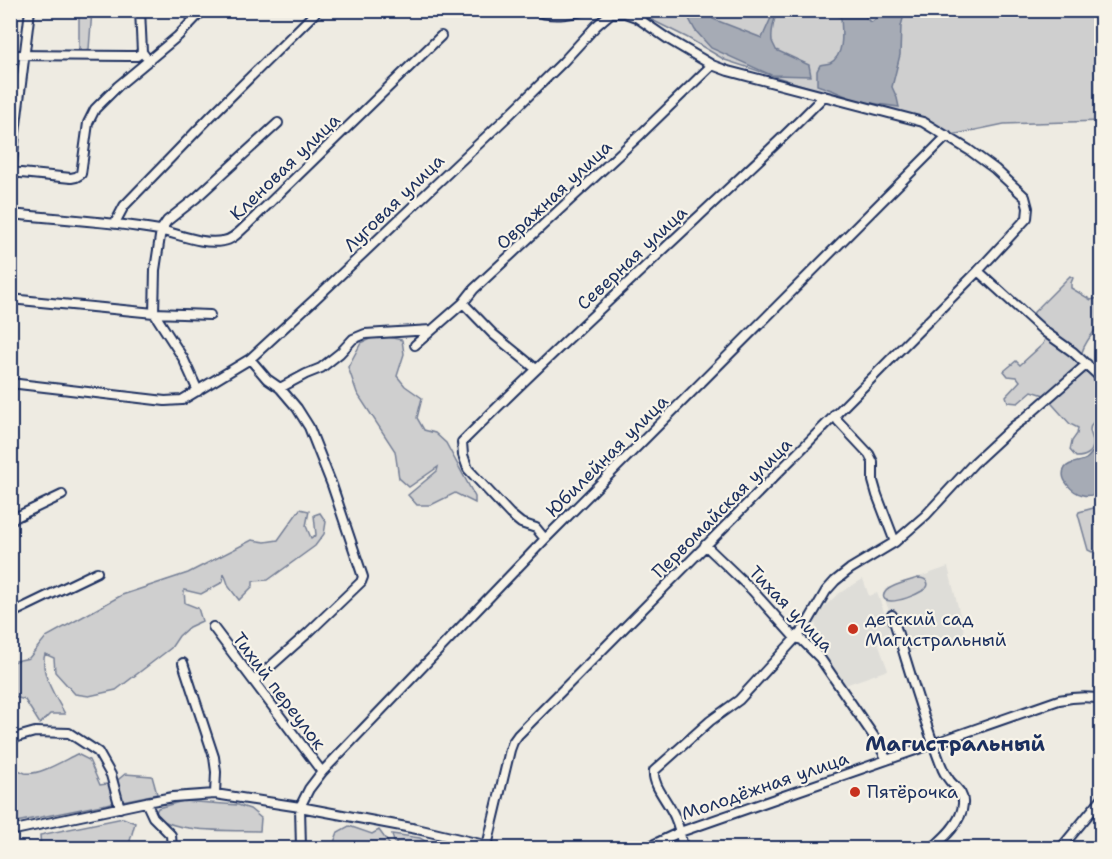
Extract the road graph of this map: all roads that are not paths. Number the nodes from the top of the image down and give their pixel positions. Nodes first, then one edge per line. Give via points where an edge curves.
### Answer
1 (30, 10) edge
2 (140, 10) edge
3 (203, 10) edge
4 (318, 10) edge
5 (534, 10) edge
6 (588, 10) edge
7 (610, 12) edge
8 (441, 36) dead end
9 (142, 52) junction
10 (10, 55) edge
11 (25, 56) junction
12 (149, 60) junction
13 (712, 65) junction
14 (824, 96) junction
15 (278, 123) dead end
16 (13, 133) edge
17 (947, 136) junction
18 (11, 172) edge
19 (10, 177) edge
20 (10, 214) edge
21 (115, 223) junction
22 (161, 230) junction
23 (978, 271) junction
24 (10, 299) edge
25 (463, 303) junction
26 (154, 314) junction
27 (210, 315) dead end
28 (431, 330) junction
29 (415, 345) dead end
30 (250, 359) junction
31 (1087, 364) junction
32 (536, 369) junction
33 (1101, 379) edge
34 (10, 383) edge
35 (280, 388) junction
36 (198, 391) junction
37 (835, 414) junction
38 (63, 495) dead end
39 (10, 520) edge
40 (545, 539) junction
41 (895, 542) junction
42 (705, 545) junction
43 (97, 572) dead end
44 (10, 614) edge
45 (892, 615) dead end
46 (213, 627) dead end
47 (795, 638) junction
48 (183, 663) dead end
49 (254, 681) junction
50 (1101, 699) edge
51 (10, 739) edge
52 (933, 744) junction
53 (887, 760) junction
54 (322, 772) junction
55 (215, 794) junction
56 (1101, 798) edge
57 (146, 802) junction
58 (300, 807) junction
59 (120, 808) junction
60 (10, 831) edge
61 (680, 832) junction
62 (487, 846) junction
63 (172, 849) edge
64 (301, 849) edge
65 (497, 849) edge
66 (646, 849) edge
67 (682, 849) edge
68 (932, 849) edge
69 (1061, 849) edge

1 - 11 street
2 - 9 street
3 - 12 street
4 - 21 street via 124,206
5 - 6 street via 558,15
7 - 13 street via 636,17
7 - 30 street, Луговая улица via 508,116
8 - 22 street, Кленовая улица via 231,238 219,242
9 - 11 street via 136,56
9 - 12 street
10 - 11 street
11 - 16 street
12 - 18 street via 89,118 81,174 76,177
13 - 14 street
13 - 25 street, Овражная улица
14 - 17 street via 923,122
14 - 32 street, Северная улица
15 - 22 street
16 - 18 street
17 - 23 street, Первомайская улица via 994,169 1025,197 1028,208 1027,218
17 - 40 street, Юбилейная улица
18 - 19 street
20 - 21 street, Кленовая улица
21 - 22 street, Кленовая улица
22 - 26 street
23 - 31 street
23 - 37 street, Первомайская улица
24 - 26 street
25 - 28 street, Овражная улица
25 - 32 street
26 - 27 street
26 - 36 street via 183,358
28 - 29 street, Овражная улица
28 - 35 street via 365,334 353,339 321,368
30 - 35 street
30 - 36 street, Луговая улица
31 - 33 street
31 - 41 street via 1014,426
32 - 40 street, Северная улица via 462,442 468,470 520,523 536,528
34 - 36 street, Луговая улица via 165,401 182,400
35 - 49 street via 309,427 363,577
37 - 41 street via 872,459 873,481
37 - 42 street, Первомайская улица
38 - 39 street
40 - 54 street, Юбилейная улица
41 - 47 street via 836,581
42 - 47 street, Тихая улица
42 - 62 street, Первомайская улица via 518,735 510,750
43 - 44 street
45 - 52 street
46 - 49 street, Тихий переулок
47 - 53 street, Тихая улица via 820,658
47 - 61 street via 739,700 654,771 654,780 670,805
48 - 55 street via 214,757
49 - 54 street, Тихий переулок
50 - 52 street, Молодёжная улица via 1059,700
51 - 59 street via 35,732 69,733 98,752 111,775
52 - 53 street, Молодёжная улица
52 - 68 street via 944,772 963,798 963,806 953,826
53 - 61 street, Молодёжная улица
54 - 58 street, Юбилейная улица
55 - 57 street
55 - 58 street
56 - 69 street
57 - 59 street
57 - 63 street via 153,817 171,835
58 - 62 street
58 - 64 street
59 - 60 street
61 - 66 street, Молодёжная улица
61 - 67 street
62 - 65 street

